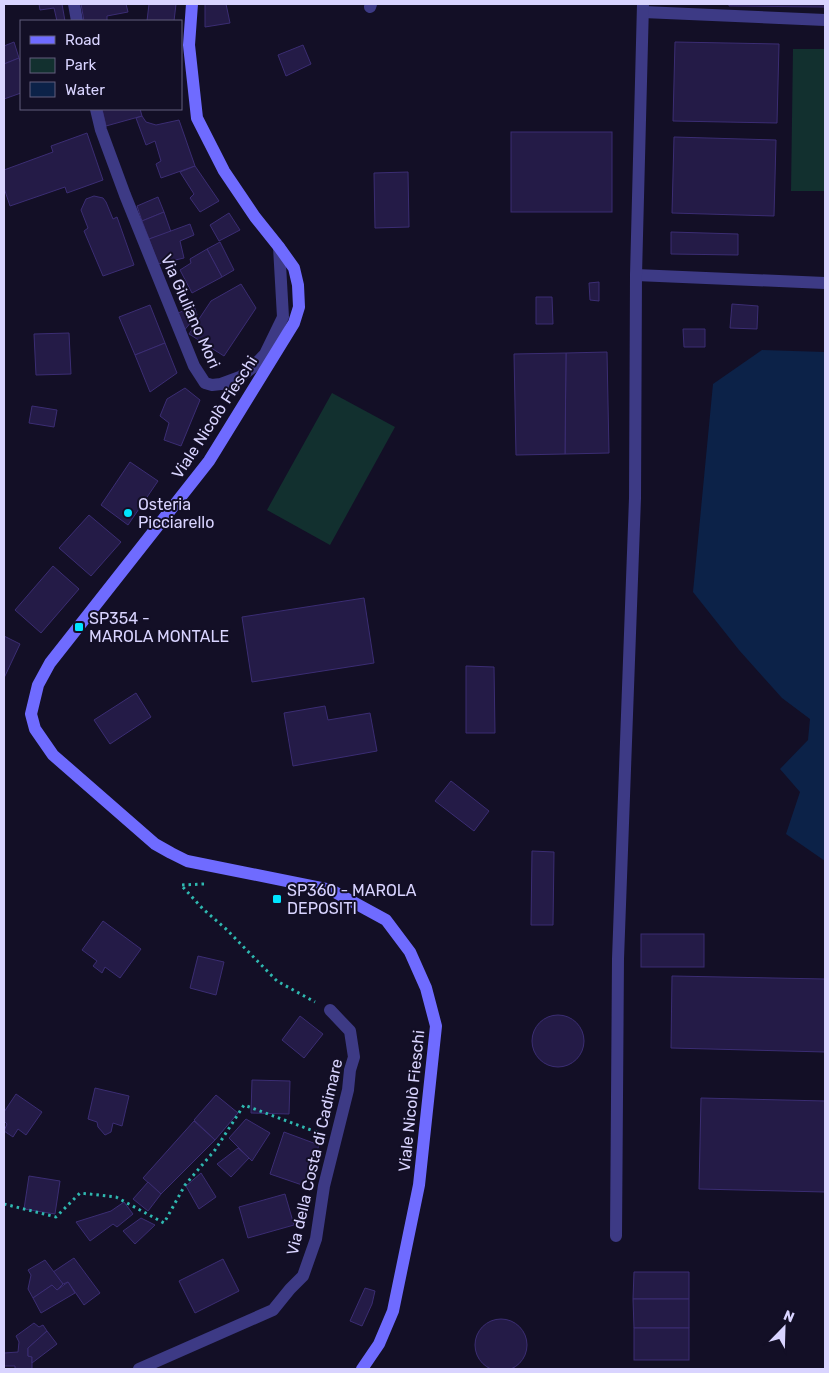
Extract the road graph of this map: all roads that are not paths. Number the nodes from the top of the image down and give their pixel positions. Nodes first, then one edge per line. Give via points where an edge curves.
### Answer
1 (74, 4) edge
2 (192, 4) edge
3 (643, 8) edge
4 (78, 20) edge
5 (825, 20) edge
6 (96, 110) edge
7 (279, 247) junction
8 (636, 275) junction
9 (825, 283) edge
10 (330, 1010) road end
11 (616, 1236) dead end
12 (139, 1369) edge
13 (362, 1369) edge

1 - 4 street
2 - 7 main road, Viale Nicolò Fieschi via 189,45 197,118 224,171
3 - 5 street
3 - 8 street
6 - 7 street, Via Giuliano Mori via 125,195 194,366 205,383 221,384 240,377 265,354 283,316
7 - 13 main road, Viale Nicolò Fieschi via 294,268 298,285 299,307 294,322 209,461 50,663 38,685 31,714 35,729 53,756 156,844 187,860 331,890 386,920 410,952 426,988 436,1026 419,1185 393,1312 379,1344
8 - 9 street
8 - 11 street via 635,498 618,959
10 - 12 street, Via della Costa di Cadimare via 350,1031 354,1057 324,1186 316,1239 303,1276 273,1310

